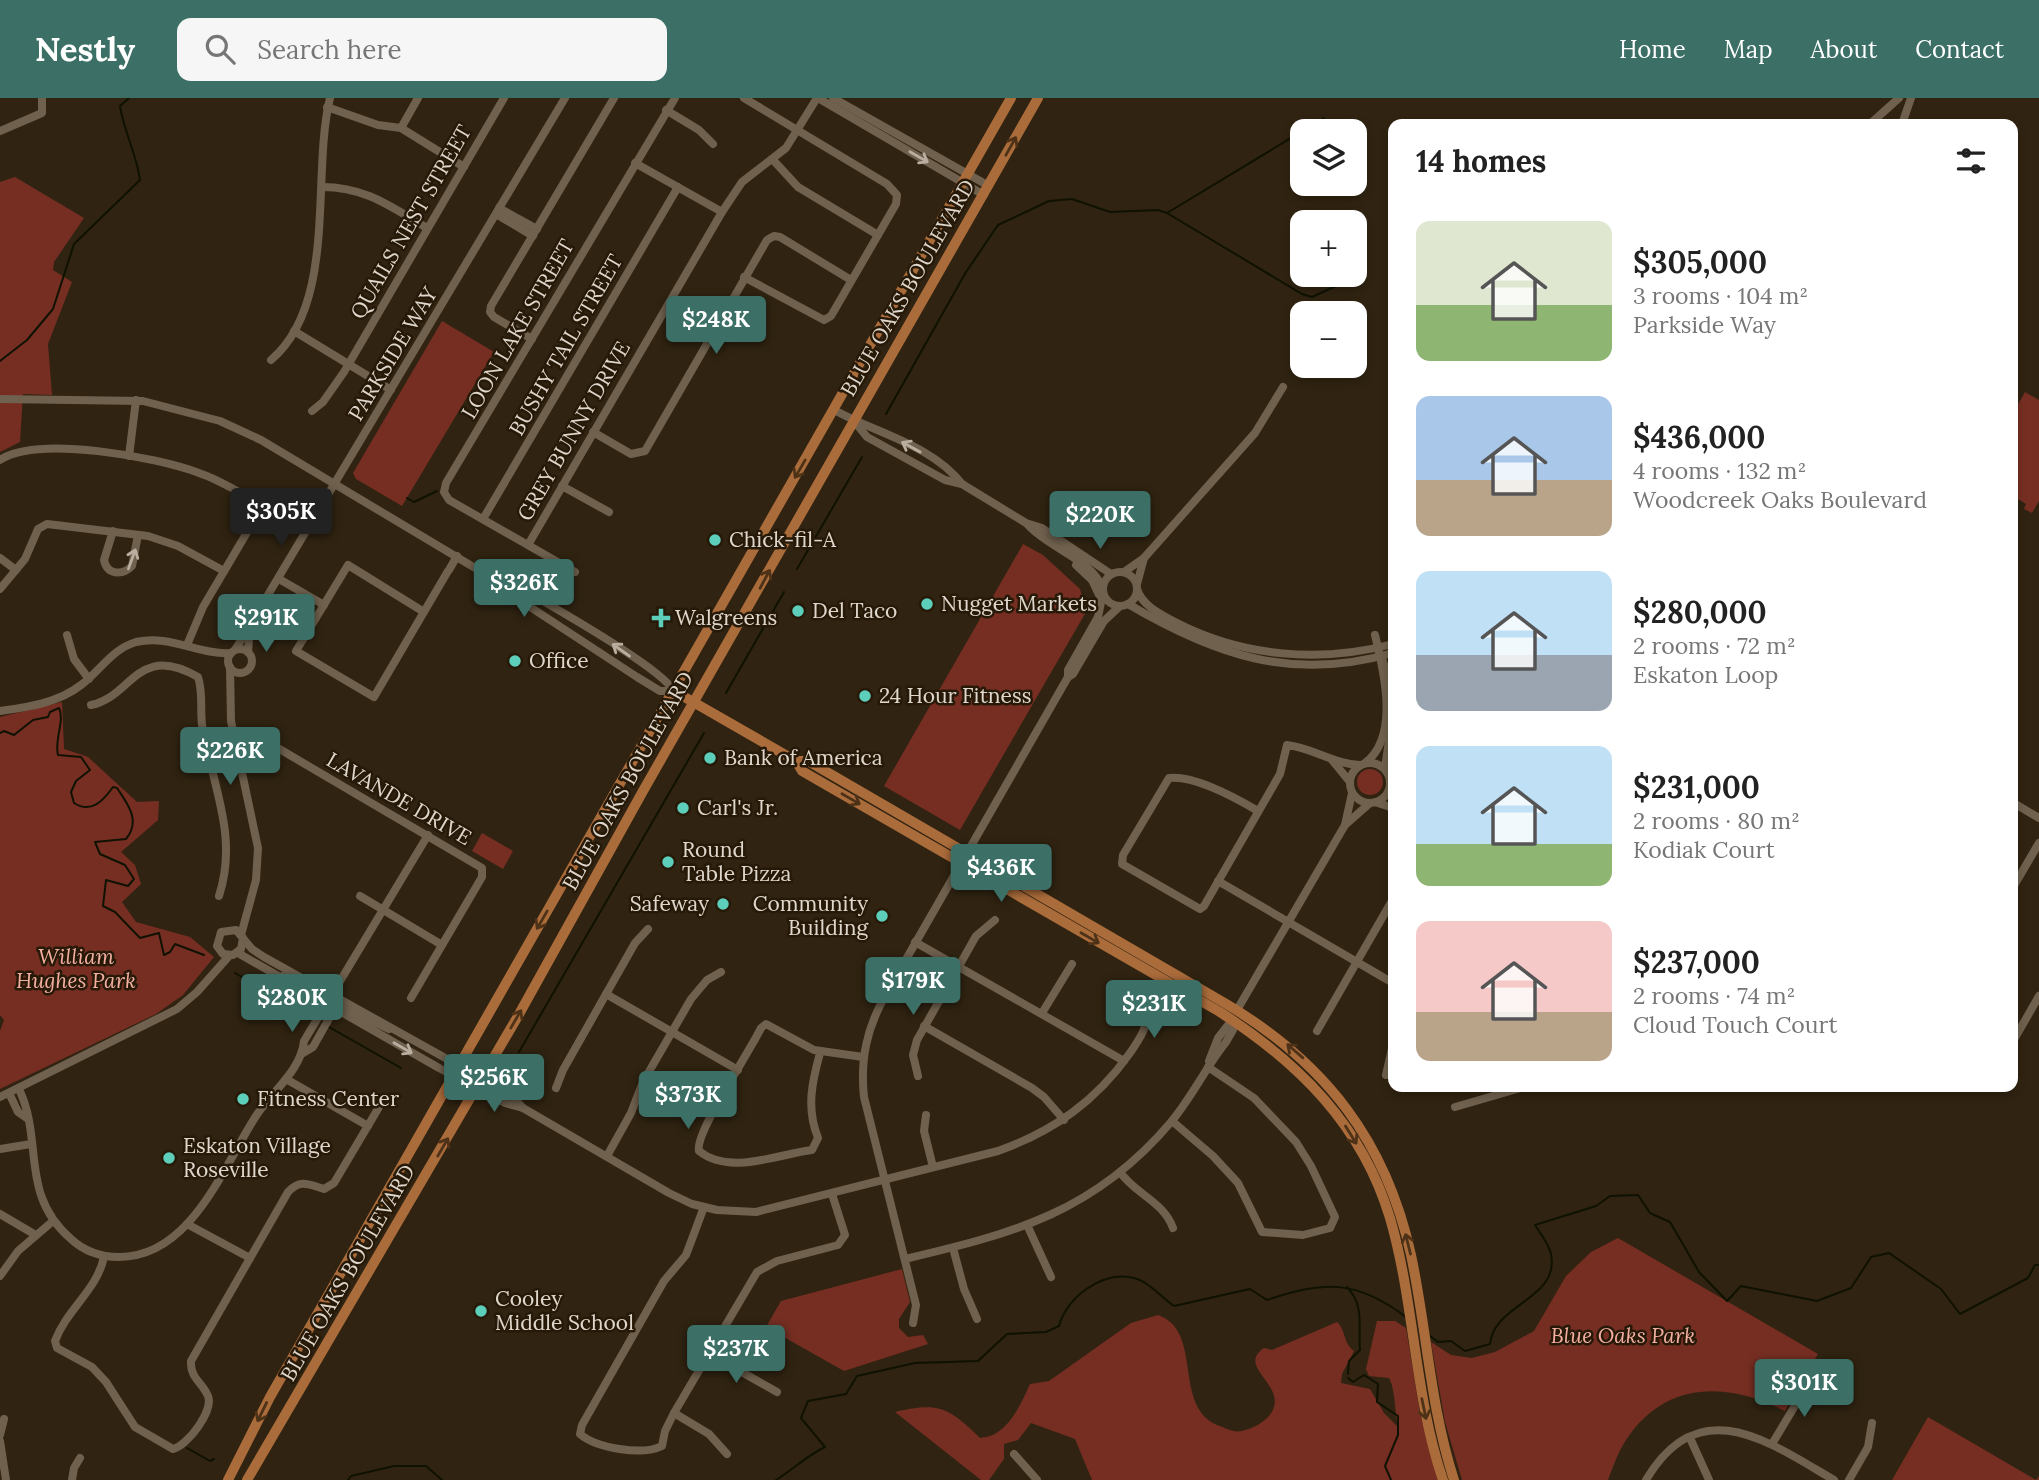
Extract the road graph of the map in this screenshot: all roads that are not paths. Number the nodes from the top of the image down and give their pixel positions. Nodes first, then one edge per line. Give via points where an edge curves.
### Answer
1 (42, 98) edge
2 (418, 98) edge
3 (505, 98) edge
4 (565, 98) edge
5 (614, 98) edge
6 (675, 98) edge
7 (744, 98) edge
8 (817, 98) edge
9 (833, 98) edge
10 (1011, 98) edge
11 (1038, 98) edge
12 (1899, 98) edge
13 (1912, 98) edge
14 (328, 103) edge
15 (667, 110) junction
16 (1884, 114) junction
17 (1877, 119) edge
18 (1897, 119) edge
19 (1903, 119) edge
20 (401, 128) junction
21 (797, 130) junction
22 (0, 131) edge
23 (713, 144) dead end
24 (774, 161) junction
25 (635, 163) junction
26 (464, 167) junction
27 (965, 178) junction
28 (322, 187) junction
29 (678, 187) junction
30 (986, 190) junction
31 (498, 211) junction
32 (722, 212) junction
33 (427, 229) junction
34 (535, 232) junction
35 (878, 235) junction
36 (744, 277) junction
37 (852, 280) junction
38 (293, 331) junction
39 (532, 339) junction
40 (271, 360) dead end
41 (348, 364) junction
42 (1283, 387) dead end
43 (391, 390) junction
44 (2, 399) edge
45 (136, 400) junction
46 (834, 410) junction
47 (312, 411) dead end
48 (854, 421) junction
49 (593, 432) junction
50 (129, 456) junction
51 (0, 460) edge
52 (336, 483) junction
53 (962, 484) junction
54 (562, 486) junction
55 (609, 512) dead end
56 (483, 519) junction
57 (1026, 523) junction
58 (113, 531) junction
59 (138, 535) junction
60 (528, 545) junction
61 (457, 556) junction
62 (0, 558) edge
63 (1144, 558) junction
64 (16, 570) junction
65 (224, 571) junction
66 (575, 572) dead end
67 (1124, 572) junction
68 (1111, 574) junction
69 (279, 579) junction
70 (1137, 587) junction
71 (0, 589) edge
72 (517, 593) junction
73 (1102, 594) junction
74 (324, 605) junction
75 (1124, 605) junction
76 (424, 612) junction
77 (251, 627) junction
78 (67, 635) dead end
79 (1375, 635) dead end
80 (187, 645) junction
81 (1388, 647) edge
82 (248, 652) junction
83 (1380, 652) junction
84 (1388, 653) edge
85 (231, 658) junction
86 (241, 673) junction
87 (1388, 673) edge
88 (1068, 677) junction
89 (89, 679) junction
90 (230, 690) junction
91 (674, 691) junction
92 (694, 702) junction
93 (91, 705) dead end
94 (0, 710) edge
95 (1388, 743) edge
96 (237, 749) junction
97 (209, 757) junction
98 (1332, 760) junction
99 (796, 761) junction
100 (1362, 764) junction
101 (1384, 768) junction
102 (1388, 774) edge
103 (1350, 782) junction
104 (1352, 793) junction
105 (1388, 793) edge
106 (1373, 803) junction
107 (2018, 806) edge
108 (1388, 807) edge
109 (1258, 811) junction
110 (2039, 818) edge
111 (1345, 825) junction
112 (428, 835) junction
113 (2039, 843) edge
114 (966, 852) junction
115 (960, 863) junction
116 (2018, 879) edge
117 (1218, 881) junction
118 (219, 896) dead end
119 (360, 896) dead end
120 (1388, 908) edge
121 (247, 910) junction
122 (384, 910) junction
123 (995, 920) dead end
124 (1288, 921) junction
125 (226, 929) junction
126 (648, 929) dead end
127 (242, 937) junction
128 (915, 942) junction
129 (442, 945) junction
130 (219, 950) junction
131 (233, 954) junction
132 (1357, 961) junction
133 (1072, 964) dead end
134 (959, 965) junction
135 (721, 972) dead end
136 (212, 973) junction
137 (274, 974) junction
138 (1388, 980) edge
139 (334, 994) junction
140 (606, 994) junction
141 (2039, 996) edge
142 (411, 998) dead end
143 (325, 1005) junction
144 (1148, 1009) dead end
145 (335, 1010) junction
146 (1042, 1013) junction
147 (1235, 1015) junction
148 (316, 1022) junction
149 (924, 1026) junction
150 (325, 1027) junction
151 (399, 1031) junction
152 (1317, 1031) dead end
153 (672, 1032) junction
154 (2018, 1032) edge
155 (303, 1053) junction
156 (820, 1053) junction
157 (863, 1057) junction
158 (1124, 1061) junction
159 (1388, 1063) edge
160 (459, 1065) junction
161 (1208, 1067) junction
162 (738, 1070) junction
163 (1385, 1075) dead end
164 (453, 1076) junction
165 (918, 1076) dead end
166 (286, 1079) junction
167 (479, 1083) junction
168 (556, 1088) dead end
169 (19, 1089) junction
170 (1504, 1092) edge
171 (9, 1093) junction
172 (0, 1097) edge
173 (385, 1097) dead end
174 (1455, 1107) dead end
175 (926, 1115) dead end
176 (28, 1119) junction
177 (1064, 1120) junction
178 (1172, 1121) junction
179 (368, 1126) junction
180 (31, 1144) junction
181 (0, 1149) edge
182 (607, 1156) junction
183 (933, 1167) junction
184 (1119, 1172) junction
185 (885, 1180) junction
186 (832, 1194) junction
187 (704, 1207) junction
188 (0, 1214) edge
189 (53, 1221) junction
190 (187, 1224) junction
191 (1028, 1227) junction
192 (1173, 1228) dead end
193 (34, 1234) junction
194 (953, 1248) junction
195 (104, 1257) junction
196 (250, 1258) junction
197 (905, 1259) junction
198 (0, 1276) edge
199 (1051, 1277) dead end
200 (977, 1319) dead end
201 (913, 1323) dead end
202 (708, 1353) junction
203 (1801, 1382) dead end
204 (777, 1392) dead end
205 (674, 1413) junction
206 (4, 1419) dead end
207 (1872, 1423) dead end
208 (0, 1438) edge
209 (1690, 1438) junction
210 (1772, 1444) junction
211 (727, 1454) dead end
212 (1014, 1454) dead end
213 (80, 1458) dead end
214 (6, 1480) edge
215 (72, 1480) edge
216 (228, 1480) edge
217 (247, 1480) edge
218 (1037, 1480) edge
219 (1443, 1480) edge
220 (1454, 1480) edge
221 (1646, 1480) edge
222 (1709, 1480) edge
223 (1834, 1480) edge
224 (1849, 1480) edge

1 - 22 street via 42,113
2 - 20 street
3 - 26 street, QUAILS NEST STREET
4 - 31 street, PARKSIDE WAY
5 - 34 street
6 - 15 street, LOON LAKE STREET
7 - 21 street
8 - 21 street, GREY BUNNY DRIVE
8 -> 27 street
9 - 27 street
10 - 27 main road, BLUE OAKS BOULEVARD
30 -> 11 main road, BLUE OAKS BOULEVARD
12 - 16 street
13 - 19 street
14 - 20 street via 378,125
14 - 28 street
15 - 23 street
15 - 25 street, LOON LAKE STREET
16 - 17 street
16 - 18 street
20 - 26 street
21 - 24 street, GREY BUNNY DRIVE
21 - 35 street via 887,184 897,195
24 - 32 street, GREY BUNNY DRIVE via 755,169
24 - 35 street via 798,187
25 - 29 street
25 - 39 street, LOON LAKE STREET
26 - 33 street, QUAILS NEST STREET
27 - 30 street
27 - 46 main road, BLUE OAKS BOULEVARD
28 - 33 street via 366,193
28 - 38 street via 318,249
29 - 32 street
29 - 56 street, BUSHY TAIL STREET
30 - 48 main road, BLUE OAKS BOULEVARD
31 - 34 street
31 - 43 street, PARKSIDE WAY
32 - 49 street, GREY BUNNY DRIVE
33 - 41 street, QUAILS NEST STREET
34 - 39 street via 490,312
35 - 37 street
36 - 37 street via 824,320
36 - 37 street via 774,236
36 - 49 street via 645,451 631,454
38 - 40 street via 285,348
38 - 41 street
39 - 56 street, LOON LAKE STREET via 446,483 444,492 449,499
41 - 43 street
41 - 47 street, QUAILS NEST STREET
42 - 63 street via 1255,433
43 - 52 street, PARKSIDE WAY
44 - 45 street
45 - 50 street
45 - 52 street via 189,410 235,427
46 - 48 street
46 -> 91 main road, BLUE OAKS BOULEVARD
48 - 53 street via 867,437 945,480
53 -> 48 street via 951,470 873,425
92 -> 48 main road, BLUE OAKS BOULEVARD
49 - 54 street, GREY BUNNY DRIVE
50 - 51 street via 35,449
50 - 65 street via 197,472 261,506
52 - 61 street
52 - 69 street, PARKSIDE WAY
53 - 57 street
54 - 55 street
54 - 60 street, GREY BUNNY DRIVE
56 - 60 street, LOON LAKE STREET
57 - 68 street via 1042,528
57 - 73 street via 1037,536 1088,567
58 - 59 street
58 -> 59 street via 104,560 114,573 132,566
58 - 64 street via 42,525
59 - 65 street via 178,546
60 - 66 street, LOON LAKE STREET
61 - 72 street
61 - 76 street
62 - 64 street
63 - 67 street
63 - 70 street
64 - 71 street
65 - 80 street
67 - 68 street
67 - 70 street
68 - 73 street
69 - 74 street
69 - 77 street, PARKSIDE WAY
70 - 75 street
70 - 83 street via 1144,602 1156,611 1230,644 1311,656
72 - 91 street via 521,601 637,677 660,691
91 -> 72 street via 667,679 605,639 526,591
73 - 75 street via 1107,601
73 - 88 street via 1098,617
74 - 76 street via 348,565
74 - 76 street via 296,651 374,697
75 - 83 street via 1202,644 1254,659 1312,664
75 - 88 street via 1104,621
77 - 82 street, PARKSIDE WAY
77 - 85 street, PARKSIDE WAY
78 - 89 street via 74,659
79 - 83 street
80 - 85 street
80 - 89 street via 137,642 116,653
81 - 83 street
82 - 85 street
82 - 86 street, PARKSIDE WAY via 252,665
83 - 84 street
83 - 87 street
83 - 100 street via 1385,735 1377,753
85 - 86 street
85 - 90 street
86 - 90 street
88 - 114 street
89 - 94 street via 42,704
90 - 96 street
91 - 92 main road
91 -> 160 main road, BLUE OAKS BOULEVARD
92 - 99 main road
167 -> 92 main road, BLUE OAKS BOULEVARD
93 - 97 street via 143,670 163,667 198,677
95 - 101 street
96 - 97 street, LAVANDE DRIVE
96 - 112 street, LAVANDE DRIVE via 263,744 276,747
96 - 121 street via 258,848 256,880
97 - 118 street via 228,845
98 - 100 street
98 - 103 street
98 - 109 street via 1287,745 1284,763
99 - 114 main road via 808,761
99 -> 115 main road via 802,771
100 - 101 street
100 - 103 street
101 - 102 street
103 - 104 street
104 - 106 street
104 - 111 street
105 - 106 street
106 - 108 street
106 - 111 street
107 - 110 street
109 - 117 street
109 - 117 street via 1225,793 1179,777 1169,778 1123,855 1126,869 1200,909
111 - 124 street
112 - 122 street
112 - 129 street, LAVANDE DRIVE via 483,870
113 - 116 street
114 - 115 street
114 - 147 main road
115 - 128 street
115 -> 147 main road
117 - 124 street
119 - 122 street
120 - 132 street
121 - 125 street
121 - 127 street
122 - 129 street
122 - 139 street
123 - 134 street via 976,936
124 - 132 street
124 - 147 street
125 - 127 street via 234,929
125 - 130 street via 217,938
126 - 140 street
127 - 131 street
127 - 139 street via 264,957
128 - 134 street
128 - 157 street via 876,1011
129 - 142 street, LAVANDE DRIVE
130 - 131 street
130 - 136 street
131 - 136 street
131 - 137 street
132 - 138 street
132 - 152 street
133 - 146 street
134 - 146 street
134 - 149 street
135 - 153 street via 698,989
136 - 169 street via 187,1001 163,1017
137 - 139 street via 323,995
137 - 143 street
139 - 143 street
139 - 145 street
139 - 151 street
140 - 153 street
140 - 168 street
141 - 154 street
143 - 145 street
143 - 148 street
144 - 158 street via 1146,1026
145 - 150 street
145 - 151 street via 346,1009
145 -> 164 street
146 - 158 street
147 - 161 street via 1224,1027
147 -> 219 main road via 1306,1077 1356,1142 1377,1183 1390,1220 1424,1412
220 -> 147 main road via 1435,1410 1402,1217 1388,1179 1365,1135 1311,1065 1276,1035
148 - 150 street
148 - 155 street via 304,1041
149 - 165 street via 913,1055
149 - 177 street via 1032,1088
150 - 155 street via 313,1047
151 - 160 street
153 - 162 street
153 - 182 street
155 - 166 street
156 - 157 street
156 - 162 street via 766,1024
156 - 162 street via 810,1101 818,1144 812,1150 765,1160 732,1162 699,1151 697,1145
157 - 185 street via 864,1097
158 - 177 street via 1095,1095
159 - 163 street
160 - 164 main road, BLUE OAKS BOULEVARD
160 - 167 street
161 - 178 street
161 - 178 street via 1254,1098 1296,1142 1323,1190 1334,1223 1303,1235 1262,1232 1238,1184
164 - 167 street
164 -> 216 main road, BLUE OAKS BOULEVARD via 270,1396
166 - 179 street
166 - 190 street via 262,1107
167 - 182 street via 505,1104 523,1108
217 -> 167 main road, BLUE OAKS BOULEVARD
169 - 171 street
169 - 176 street
170 - 174 street
171 - 172 street
171 - 176 street via 18,1112
173 - 179 street
175 - 183 street via 924,1131
176 - 180 street
177 - 183 street via 1017,1144
178 - 184 street
179 - 196 street via 334,1184 324,1189 305,1182 295,1184
180 - 181 street
180 - 189 street via 37,1190
182 - 187 street via 669,1193
183 - 185 street
184 - 191 street
184 - 192 street via 1164,1211
185 - 186 street
185 - 197 street
186 - 187 street via 757,1212
186 - 202 street via 845,1235 838,1245 777,1261 757,1272
187 - 205 street via 686,1255 664,1281 580,1434 589,1442 654,1450 662,1446
188 - 193 street
189 - 193 street
189 - 195 street via 81,1248
190 - 195 street via 151,1252
190 - 196 street
191 - 194 street
191 - 199 street
193 - 198 street
194 - 197 street
194 - 200 street
195 - 196 street via 96,1281 71,1310 55,1341 57,1348 92,1367 135,1427 173,1449 189,1441 206,1411 208,1395 193,1377 191,1361
197 - 201 street via 916,1305
202 - 204 street
202 - 205 street
203 - 210 street via 1796,1404
205 - 211 street via 709,1434
206 - 208 street
207 - 224 street via 1868,1447
208 - 214 street
209 - 210 street via 1729,1431
209 - 221 street via 1664,1454
209 - 222 street
210 - 223 street
212 - 218 street
213 - 215 street

